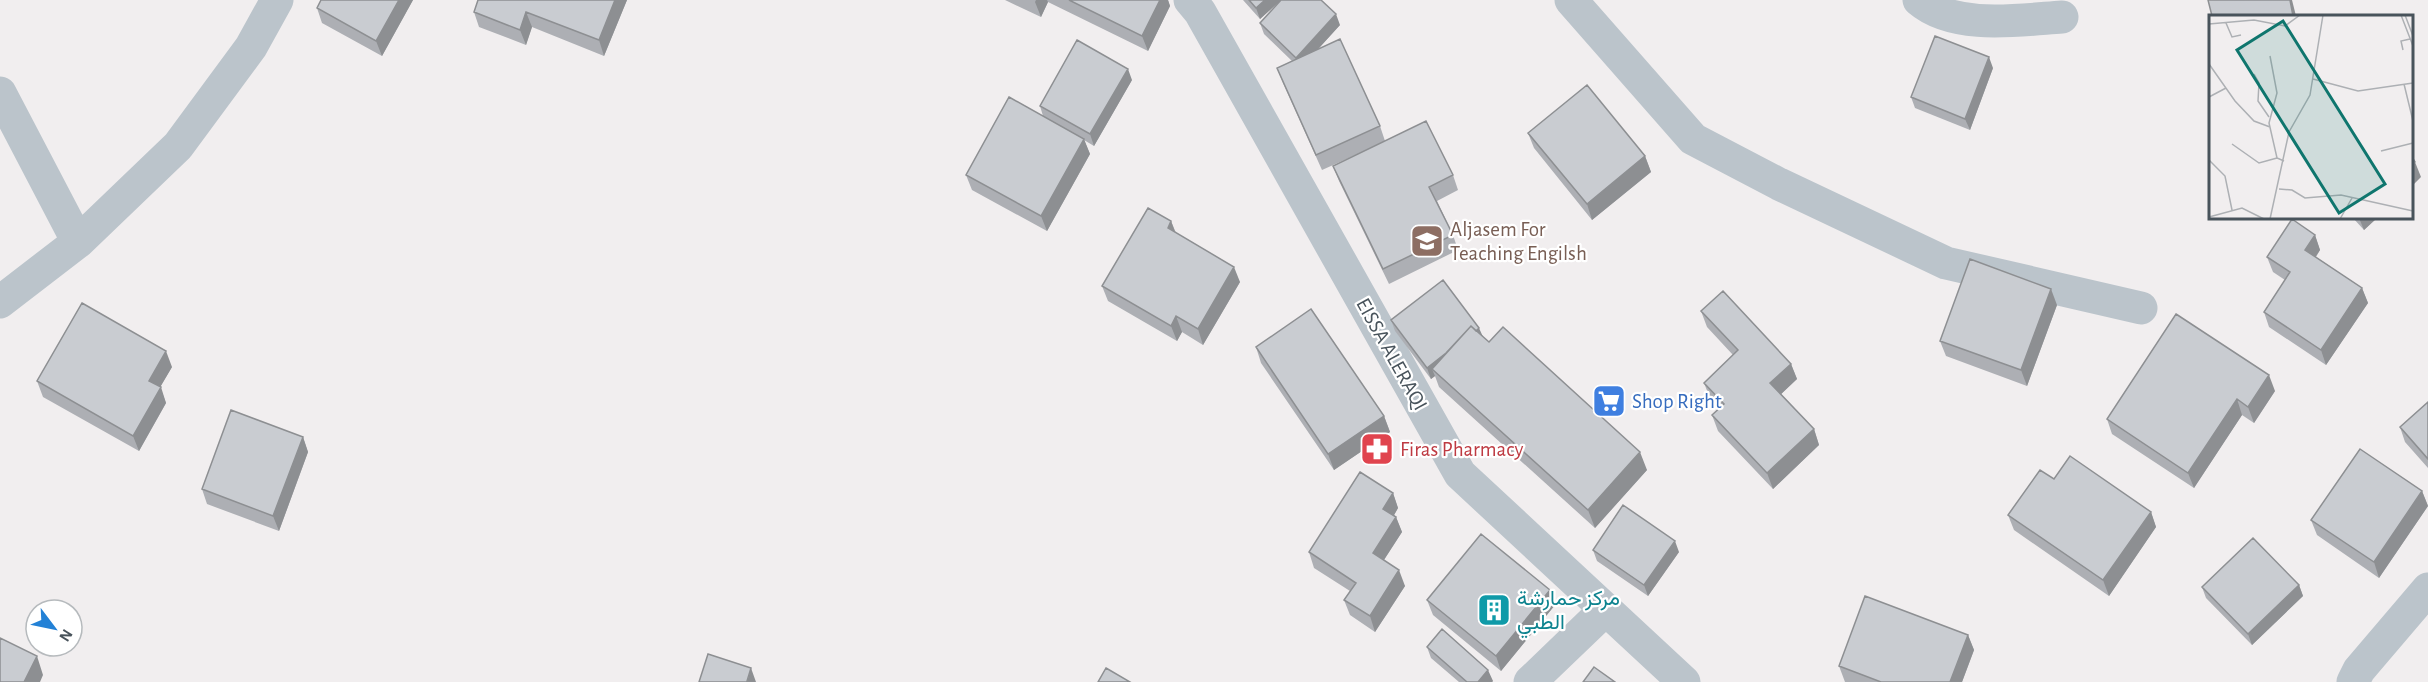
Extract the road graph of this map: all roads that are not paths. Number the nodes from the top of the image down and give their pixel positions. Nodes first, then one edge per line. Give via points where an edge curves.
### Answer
1 (277, 0) edge
2 (1190, 0) edge
3 (1571, 0) edge
4 (1919, 0) edge
5 (2062, 17) dead end
6 (0, 93) edge
7 (78, 242) junction
8 (0, 302) edge
9 (2141, 308) dead end
10 (2428, 589) edge
11 (1605, 610) junction
12 (1530, 682) edge
13 (1684, 682) edge
14 (2353, 682) edge

1 - 7 street via 251,48 178,146
2 - 11 street, EISSA ALERAQI via 1460,474
3 - 9 street via 1693,139 1946,263
4 - 5 street via 1928,7 1982,22
6 - 7 street
7 - 8 street
10 - 14 street
11 - 12 street
11 - 13 street, EISSA ALERAQI

